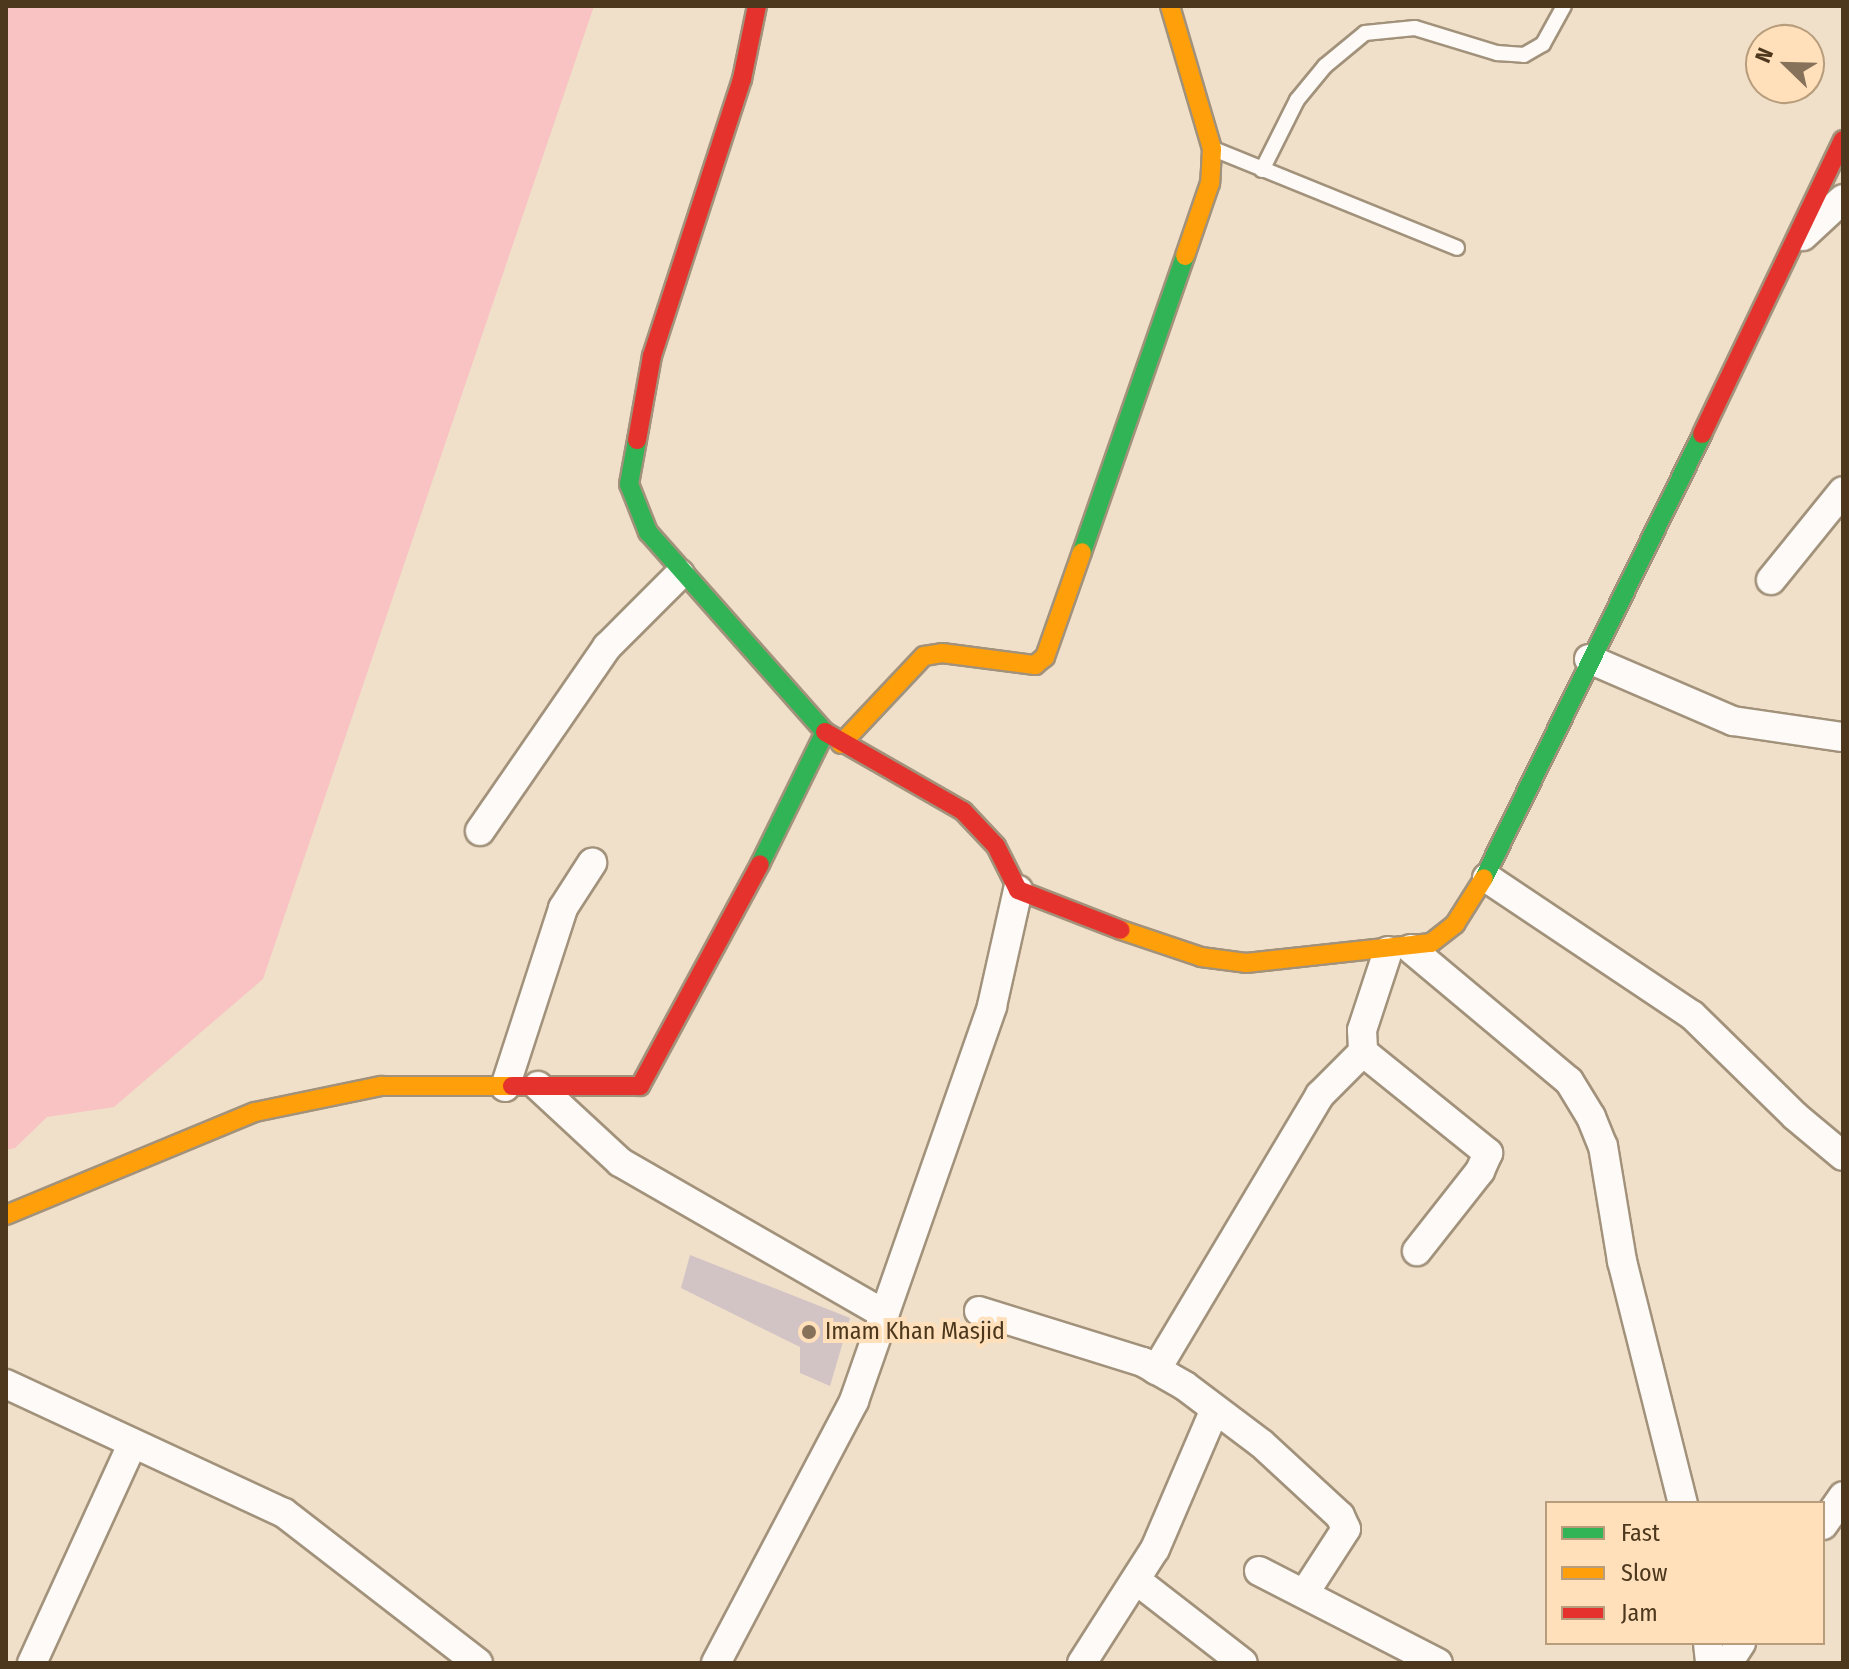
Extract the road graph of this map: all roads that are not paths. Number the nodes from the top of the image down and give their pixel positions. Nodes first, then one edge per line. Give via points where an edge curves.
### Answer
1 (757, 6) edge
2 (1170, 6) edge
3 (1564, 6) edge
4 (1843, 140) edge
5 (1212, 149) junction
6 (1262, 170) junction
7 (1843, 199) edge
8 (1457, 248) dead end
9 (1786, 252) junction
10 (1843, 491) edge
11 (680, 574) junction
12 (1771, 580) dead end
13 (1589, 659) junction
14 (825, 732) junction
15 (1843, 737) edge
16 (841, 744) junction
17 (480, 831) dead end
18 (592, 863) dead end
19 (1487, 878) junction
20 (1018, 890) junction
21 (1400, 950) junction
22 (1363, 1052) junction
23 (538, 1086) junction
24 (505, 1087) junction
25 (1843, 1156) edge
26 (8, 1220) edge
27 (1417, 1251) dead end
28 (979, 1311) dead end
29 (884, 1314) junction
30 (1156, 1370) junction
31 (6, 1384) edge
32 (1215, 1409) junction
33 (132, 1445) junction
34 (1843, 1496) edge
35 (1682, 1501) edge
36 (1825, 1522) edge
37 (1259, 1571) dead end
38 (1136, 1580) junction
39 (1304, 1594) junction
40 (1740, 1645) edge
41 (32, 1663) edge
42 (478, 1663) edge
43 (716, 1663) edge
44 (1082, 1663) edge
45 (1243, 1663) edge
46 (1438, 1663) edge
47 (1728, 1663) edge

1 - 11 street via 742,79 652,356 629,484 648,532
2 - 5 street
3 - 6 lane via 1543,44 1524,55 1497,53 1415,28 1365,33 1325,66 1297,100
4 - 9 street
5 - 6 lane
5 - 16 street via 1210,183 1045,657 1019,666 942,653 924,656
6 - 8 lane
7 - 9 street
9 - 13 street
10 - 12 street
11 - 14 street
11 - 17 street via 607,647
13 - 15 street via 1733,721
13 - 19 street
14 - 16 street
14 - 23 street via 786,816 640,1086
16 - 20 street via 925,785 963,811 996,846
18 - 24 street via 563,908
19 - 21 street via 1455,924 1431,943
19 - 25 street via 1692,1015
20 - 21 street via 1046,905 1201,957 1246,963
20 - 29 street via 992,1006
21 - 22 street via 1362,1030
21 - 35 street via 1569,1081 1591,1117 1603,1146 1622,1261
22 - 27 street via 1488,1153 1480,1171
22 - 30 street via 1320,1095
23 - 24 street
23 - 29 street via 620,1162
24 - 26 street via 381,1086 255,1112
28 - 30 street
29 - 43 street via 854,1401
30 - 32 street
31 - 33 street
32 - 38 street
32 - 39 street via 1340,1516 1343,1539
33 - 41 street
33 - 42 street via 284,1513
34 - 36 street
37 - 39 street
38 - 44 street
38 - 45 street
39 - 46 street
40 - 47 street

